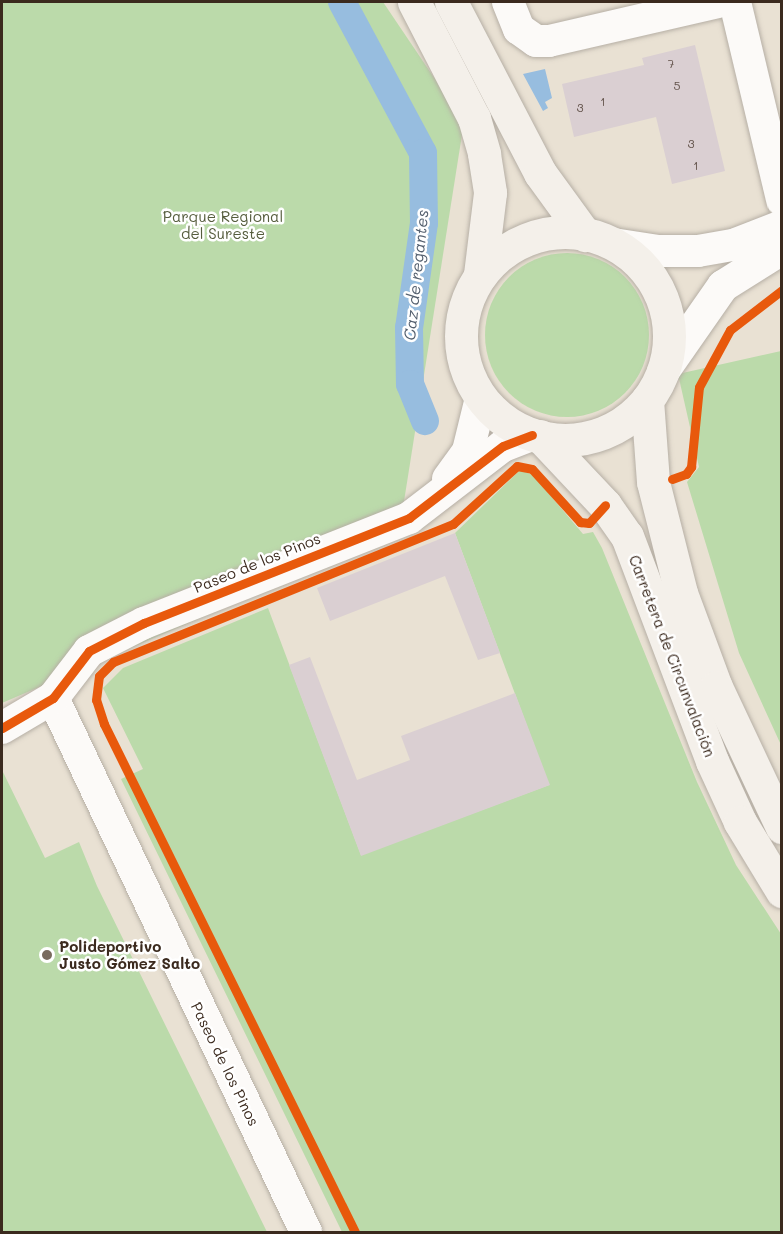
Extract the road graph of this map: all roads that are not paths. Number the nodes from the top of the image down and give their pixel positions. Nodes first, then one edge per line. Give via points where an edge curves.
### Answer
1 (414, 2) edge
2 (451, 2) edge
3 (508, 2) edge
4 (718, 2) edge
5 (735, 2) edge
6 (782, 201) edge
7 (782, 226) edge
8 (599, 239) junction
9 (782, 249) edge
10 (480, 275) junction
11 (655, 386) junction
12 (481, 398) junction
13 (536, 436) junction
14 (430, 505) junction
15 (53, 698) junction
16 (2, 701) edge
17 (2, 728) edge
18 (782, 826) edge
19 (782, 891) edge
20 (306, 1233) edge

1 - 10 main road via 474,118 484,154 489,224
2 - 8 main road via 540,173
3 - 4 street via 519,29 536,41 549,41
5 - 6 street
7 - 8 street via 736,244 698,251 658,251
8 - 10 main road via 556,233 527,240 501,254
8 - 11 main road via 646,271 661,299 669,330
9 - 11 street via 723,286
10 - 12 main road via 469,294 460,337 466,369
11 - 13 main road via 629,418 607,431 583,439
11 - 18 main road, Carretera de Circunvalación via 653,482 681,593 716,687
12 - 13 main road via 512,426
12 - 14 street, Paseo de los Pinos via 468,451
13 - 14 street, Paseo de los Pinos via 503,446
13 - 19 main road, Carretera de Circunvalación via 605,505 627,536 712,761 740,822
14 - 15 street, Paseo de los Pinos via 409,518 144,623 89,651
15 - 16 street
15 - 17 street, Paseo de los Pinos
15 - 20 street, Paseo de los Pinos

